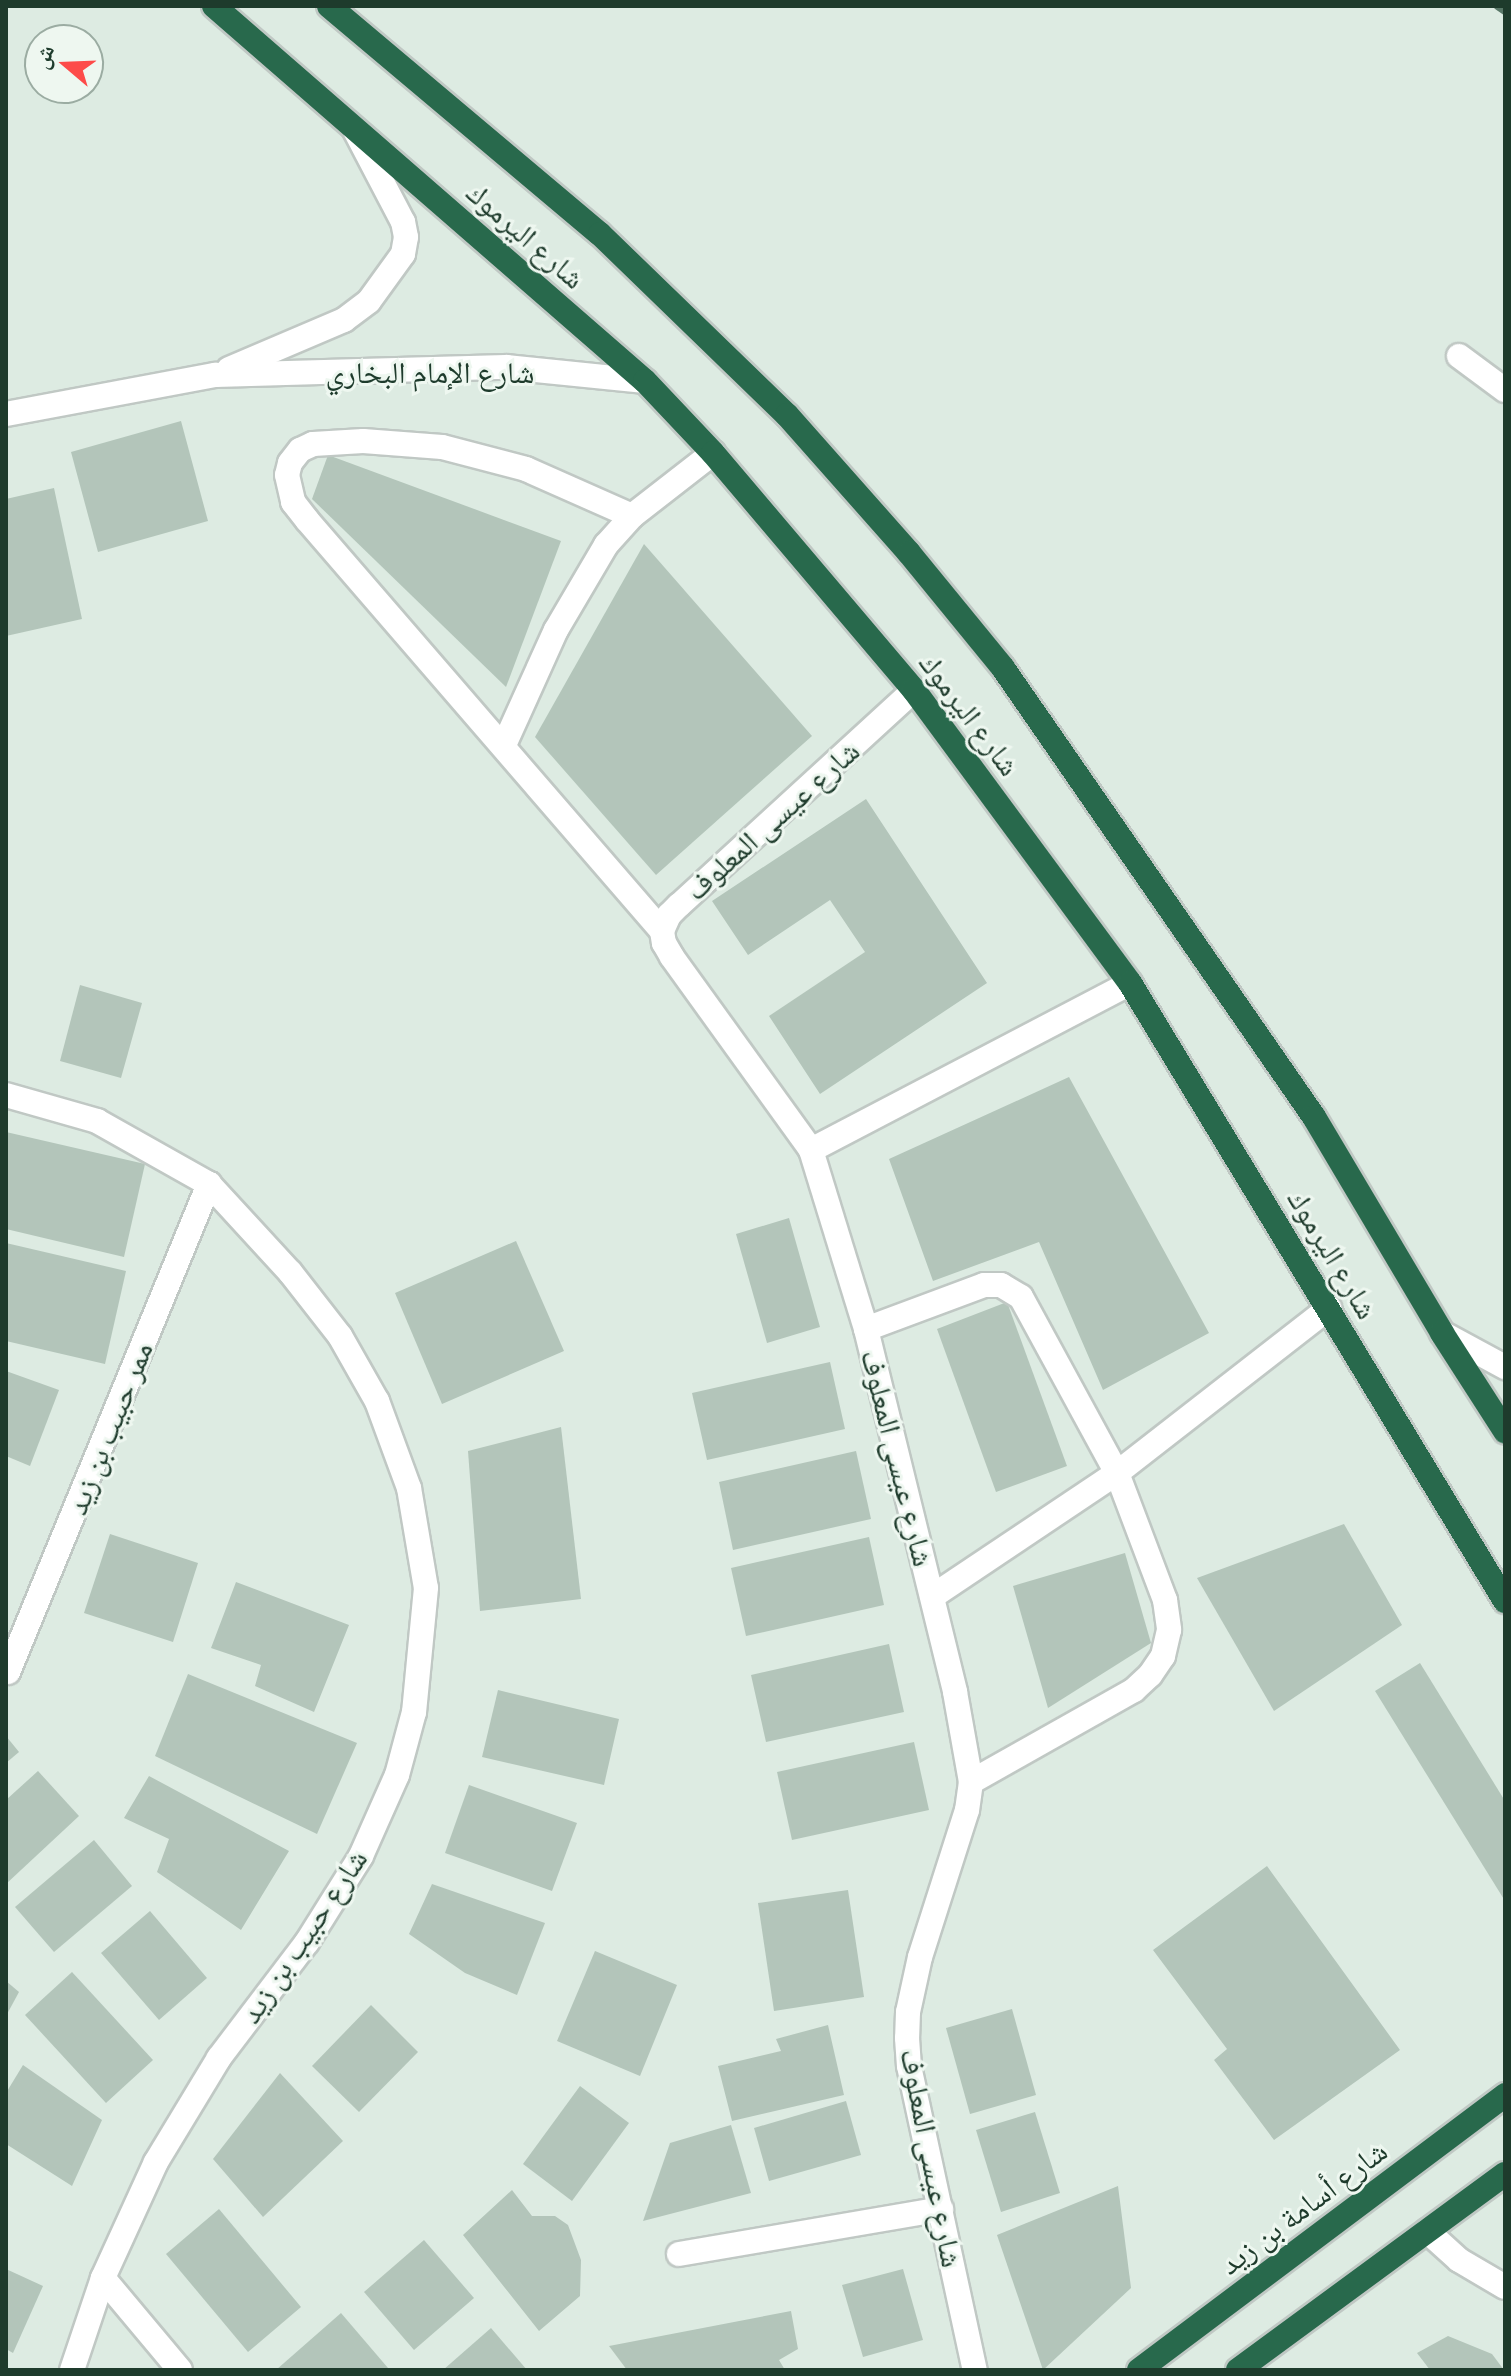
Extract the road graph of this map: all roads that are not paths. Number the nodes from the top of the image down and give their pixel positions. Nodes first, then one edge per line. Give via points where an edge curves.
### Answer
1 (214, 6) edge
2 (329, 6) edge
3 (353, 127) junction
4 (1459, 356) dead end
5 (215, 375) junction
6 (645, 381) junction
7 (1505, 390) edge
8 (6, 414) edge
9 (713, 453) junction
10 (632, 516) junction
11 (914, 690) junction
12 (504, 745) junction
13 (662, 931) junction
14 (1130, 983) junction
15 (6, 1095) edge
16 (811, 1150) junction
17 (209, 1184) junction
18 (1329, 1308) junction
19 (866, 1329) junction
20 (1442, 1333) junction
21 (1505, 1367) edge
22 (1505, 1431) edge
23 (1117, 1473) junction
24 (933, 1596) junction
25 (1505, 1601) edge
26 (8, 1672) dead end
27 (971, 1782) junction
28 (1505, 2095) edge
29 (1505, 2174) edge
30 (941, 2209) junction
31 (1427, 2231) junction
32 (679, 2254) dead end
33 (103, 2278) junction
34 (1505, 2287) edge
35 (72, 2370) edge
36 (180, 2370) edge
37 (975, 2370) edge
38 (1139, 2370) edge
39 (1238, 2370) edge

1 - 3 highway, شارع اليرموك
2 - 20 highway, شارع اليرموك via 600,234 787,415 909,553 1003,668 1314,1117
3 - 5 street, شارع الإمام البخاري via 403,222 403,254 369,301 344,320
3 - 6 highway, شارع اليرموك
4 - 7 street
5 - 6 street, شارع الإمام البخاري via 506,367
5 - 8 street, شارع الإمام البخاري
6 - 9 highway, شارع اليرموك
9 - 10 street
9 - 11 highway, شارع اليرموك
10 - 12 street via 586,575
10 - 12 street via 526,469 442,447 327,442 300,450 290,463 287,489 293,502
11 - 13 street, شارع عيسى المعلوف via 679,905
11 - 14 highway, شارع اليرموك
12 - 13 street
13 - 16 street, شارع عيسى المعلوف via 672,957
14 - 16 street
14 - 18 highway, شارع اليرموك
15 - 17 street, شارع حبيب بن زيد via 97,1121
16 - 19 street, شارع عيسى المعلوف
17 - 26 street, ممر حبيب بن زيد
17 - 33 street, شارع حبيب بن زيد via 340,1336 377,1401 409,1488 425,1604 414,1712 397,1775 361,1856 307,1942 211,2071 156,2162
18 - 23 street
18 - 25 highway, شارع اليرموك
19 - 23 street via 984,1285 1011,1289 1021,1297
19 - 24 street, شارع عيسى المعلوف
20 - 21 street
20 - 22 highway, شارع اليرموك
23 - 24 street
23 - 27 street via 1165,1600 1169,1630 1163,1656 1134,1690
24 - 27 street, شارع عيسى المعلوف
27 - 30 street, شارع عيسى المعلوف via 908,2012 909,2066
28 - 38 highway, شارع أسامة بن زيد
29 - 31 highway
30 - 32 street
30 - 37 street, شارع عيسى المعلوف
31 - 34 street via 1459,2260
31 - 39 highway
33 - 35 street, شارع حبيب بن زيد
33 - 36 street

